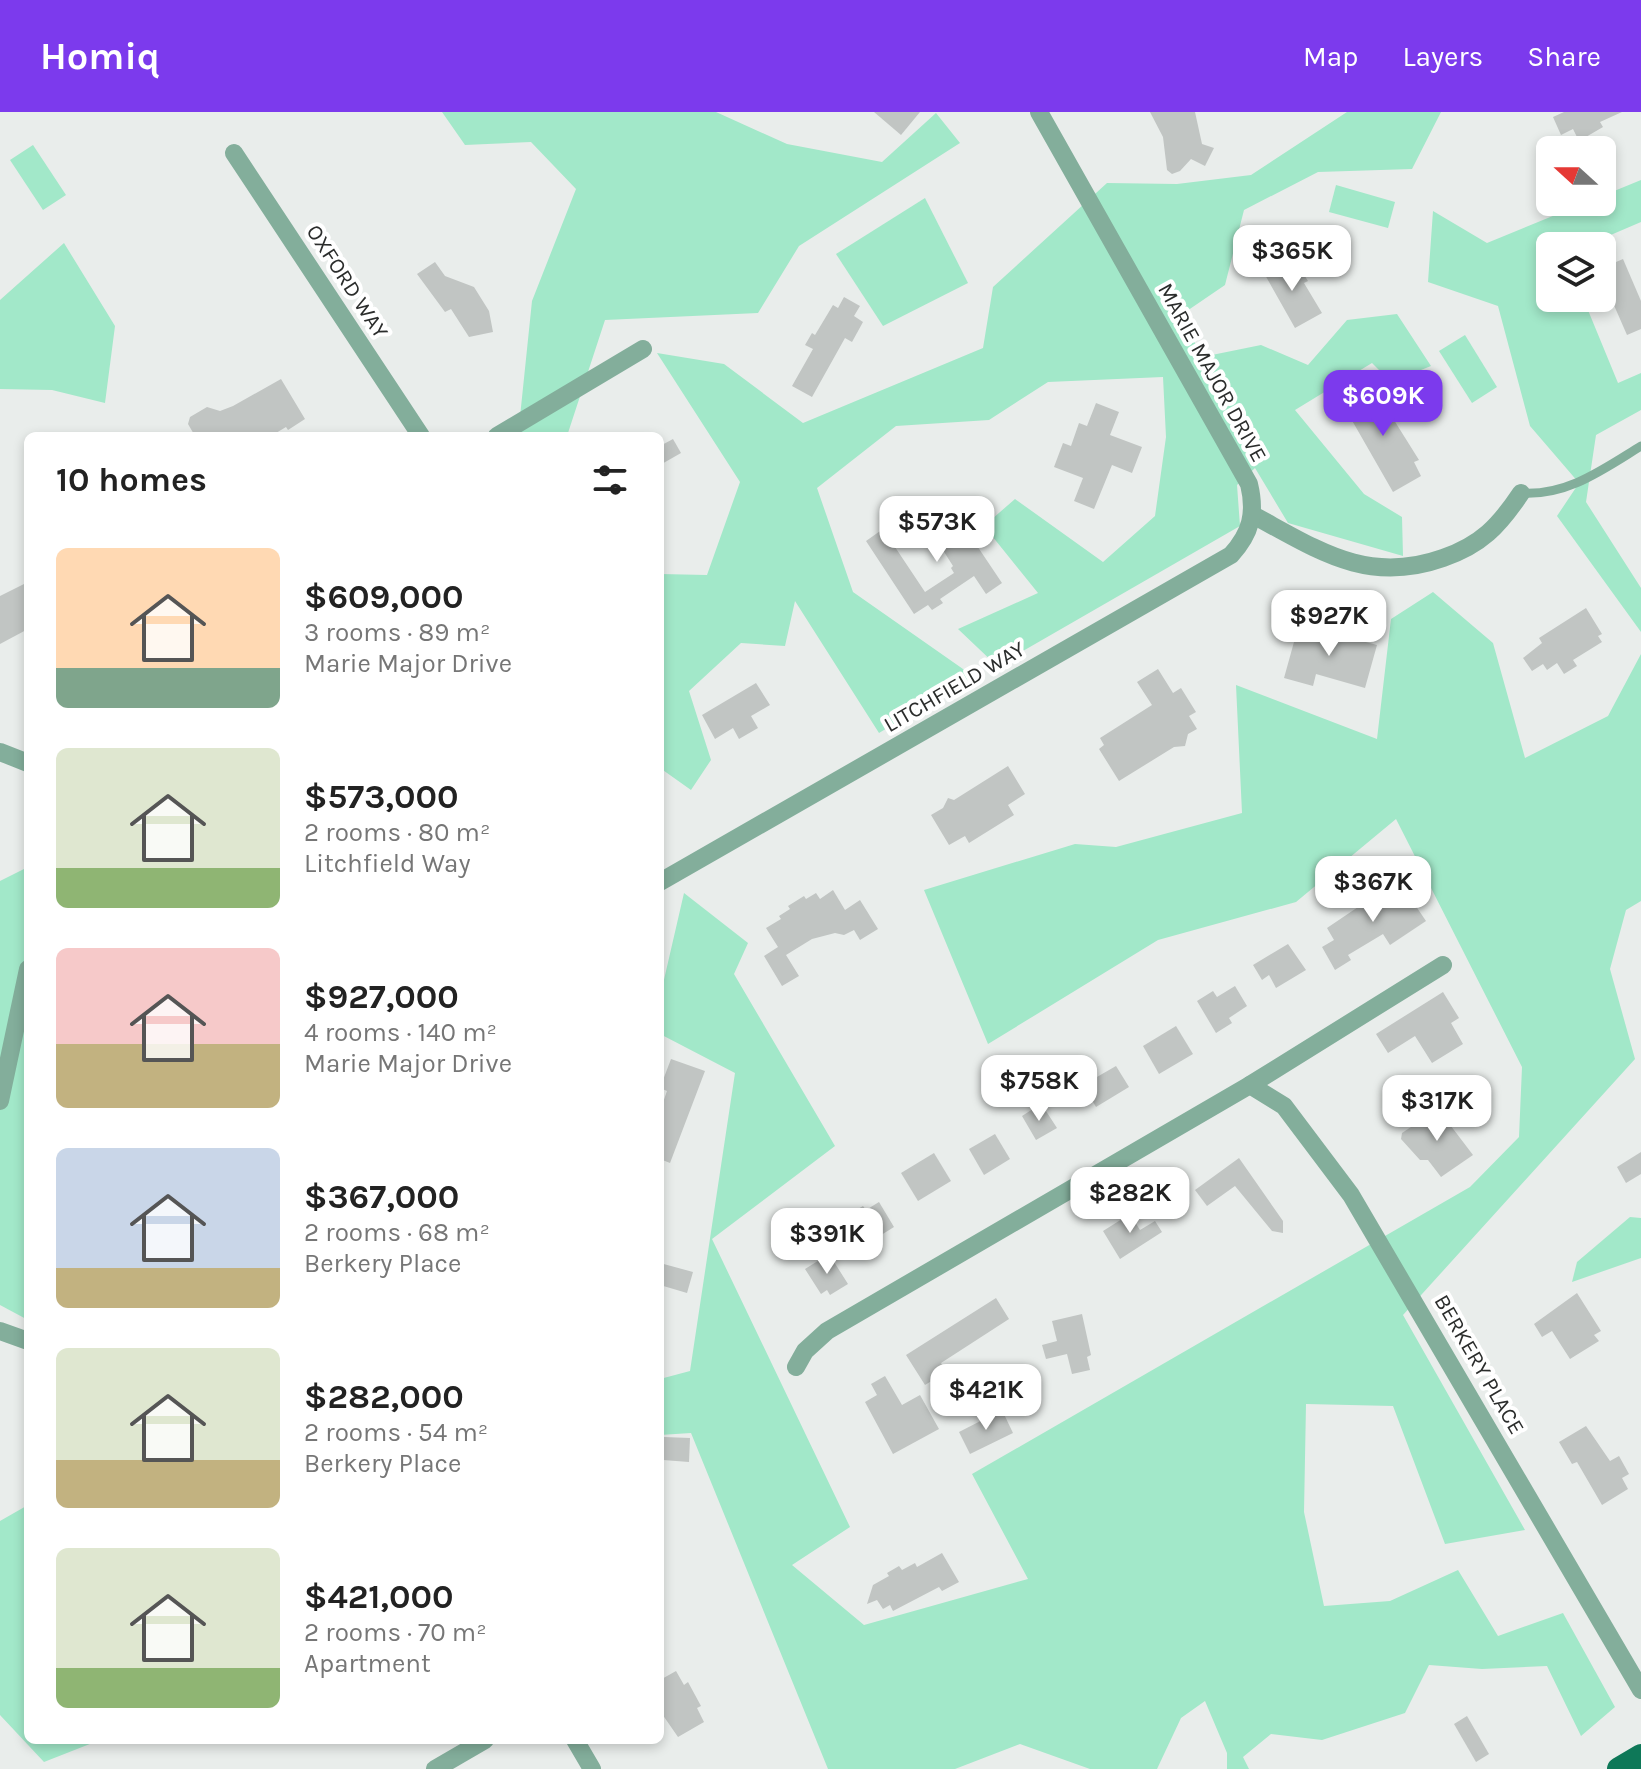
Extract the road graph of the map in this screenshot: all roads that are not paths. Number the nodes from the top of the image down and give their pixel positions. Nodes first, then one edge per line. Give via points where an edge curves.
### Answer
1 (1039, 112) edge
2 (234, 153) dead end
3 (643, 349) dead end
4 (418, 432) edge
5 (504, 432) edge
6 (1641, 446) edge
7 (1521, 493) joint
8 (1253, 515) junction
9 (0, 752) edge
10 (24, 761) edge
11 (664, 880) edge
12 (1443, 965) dead end
13 (24, 988) edge
14 (1250, 1085) junction
15 (0, 1101) edge
16 (0, 1331) edge
17 (24, 1340) edge
18 (796, 1367) dead end
19 (1641, 1690) edge
20 (478, 1744) edge
21 (577, 1744) edge
22 (1641, 1756) edge
23 (435, 1769) edge
24 (592, 1769) edge
25 (1619, 1769) edge

1 - 8 street, MARIE MAJOR DRIVE via 1249,484
2 - 4 street, OXFORD WAY
3 - 5 street
6 - 7 lane via 1565,489 1545,495
7 - 8 street via 1490,535 1469,549 1391,569 1325,553
8 - 11 street, LITCHFIELD WAY via 1231,555
9 - 10 street
12 - 14 street
13 - 15 street
14 - 18 street via 827,1331
14 - 19 street, BERKERY PLACE via 1284,1106 1351,1195
16 - 17 street
20 - 23 street
21 - 24 street
22 - 25 main road

